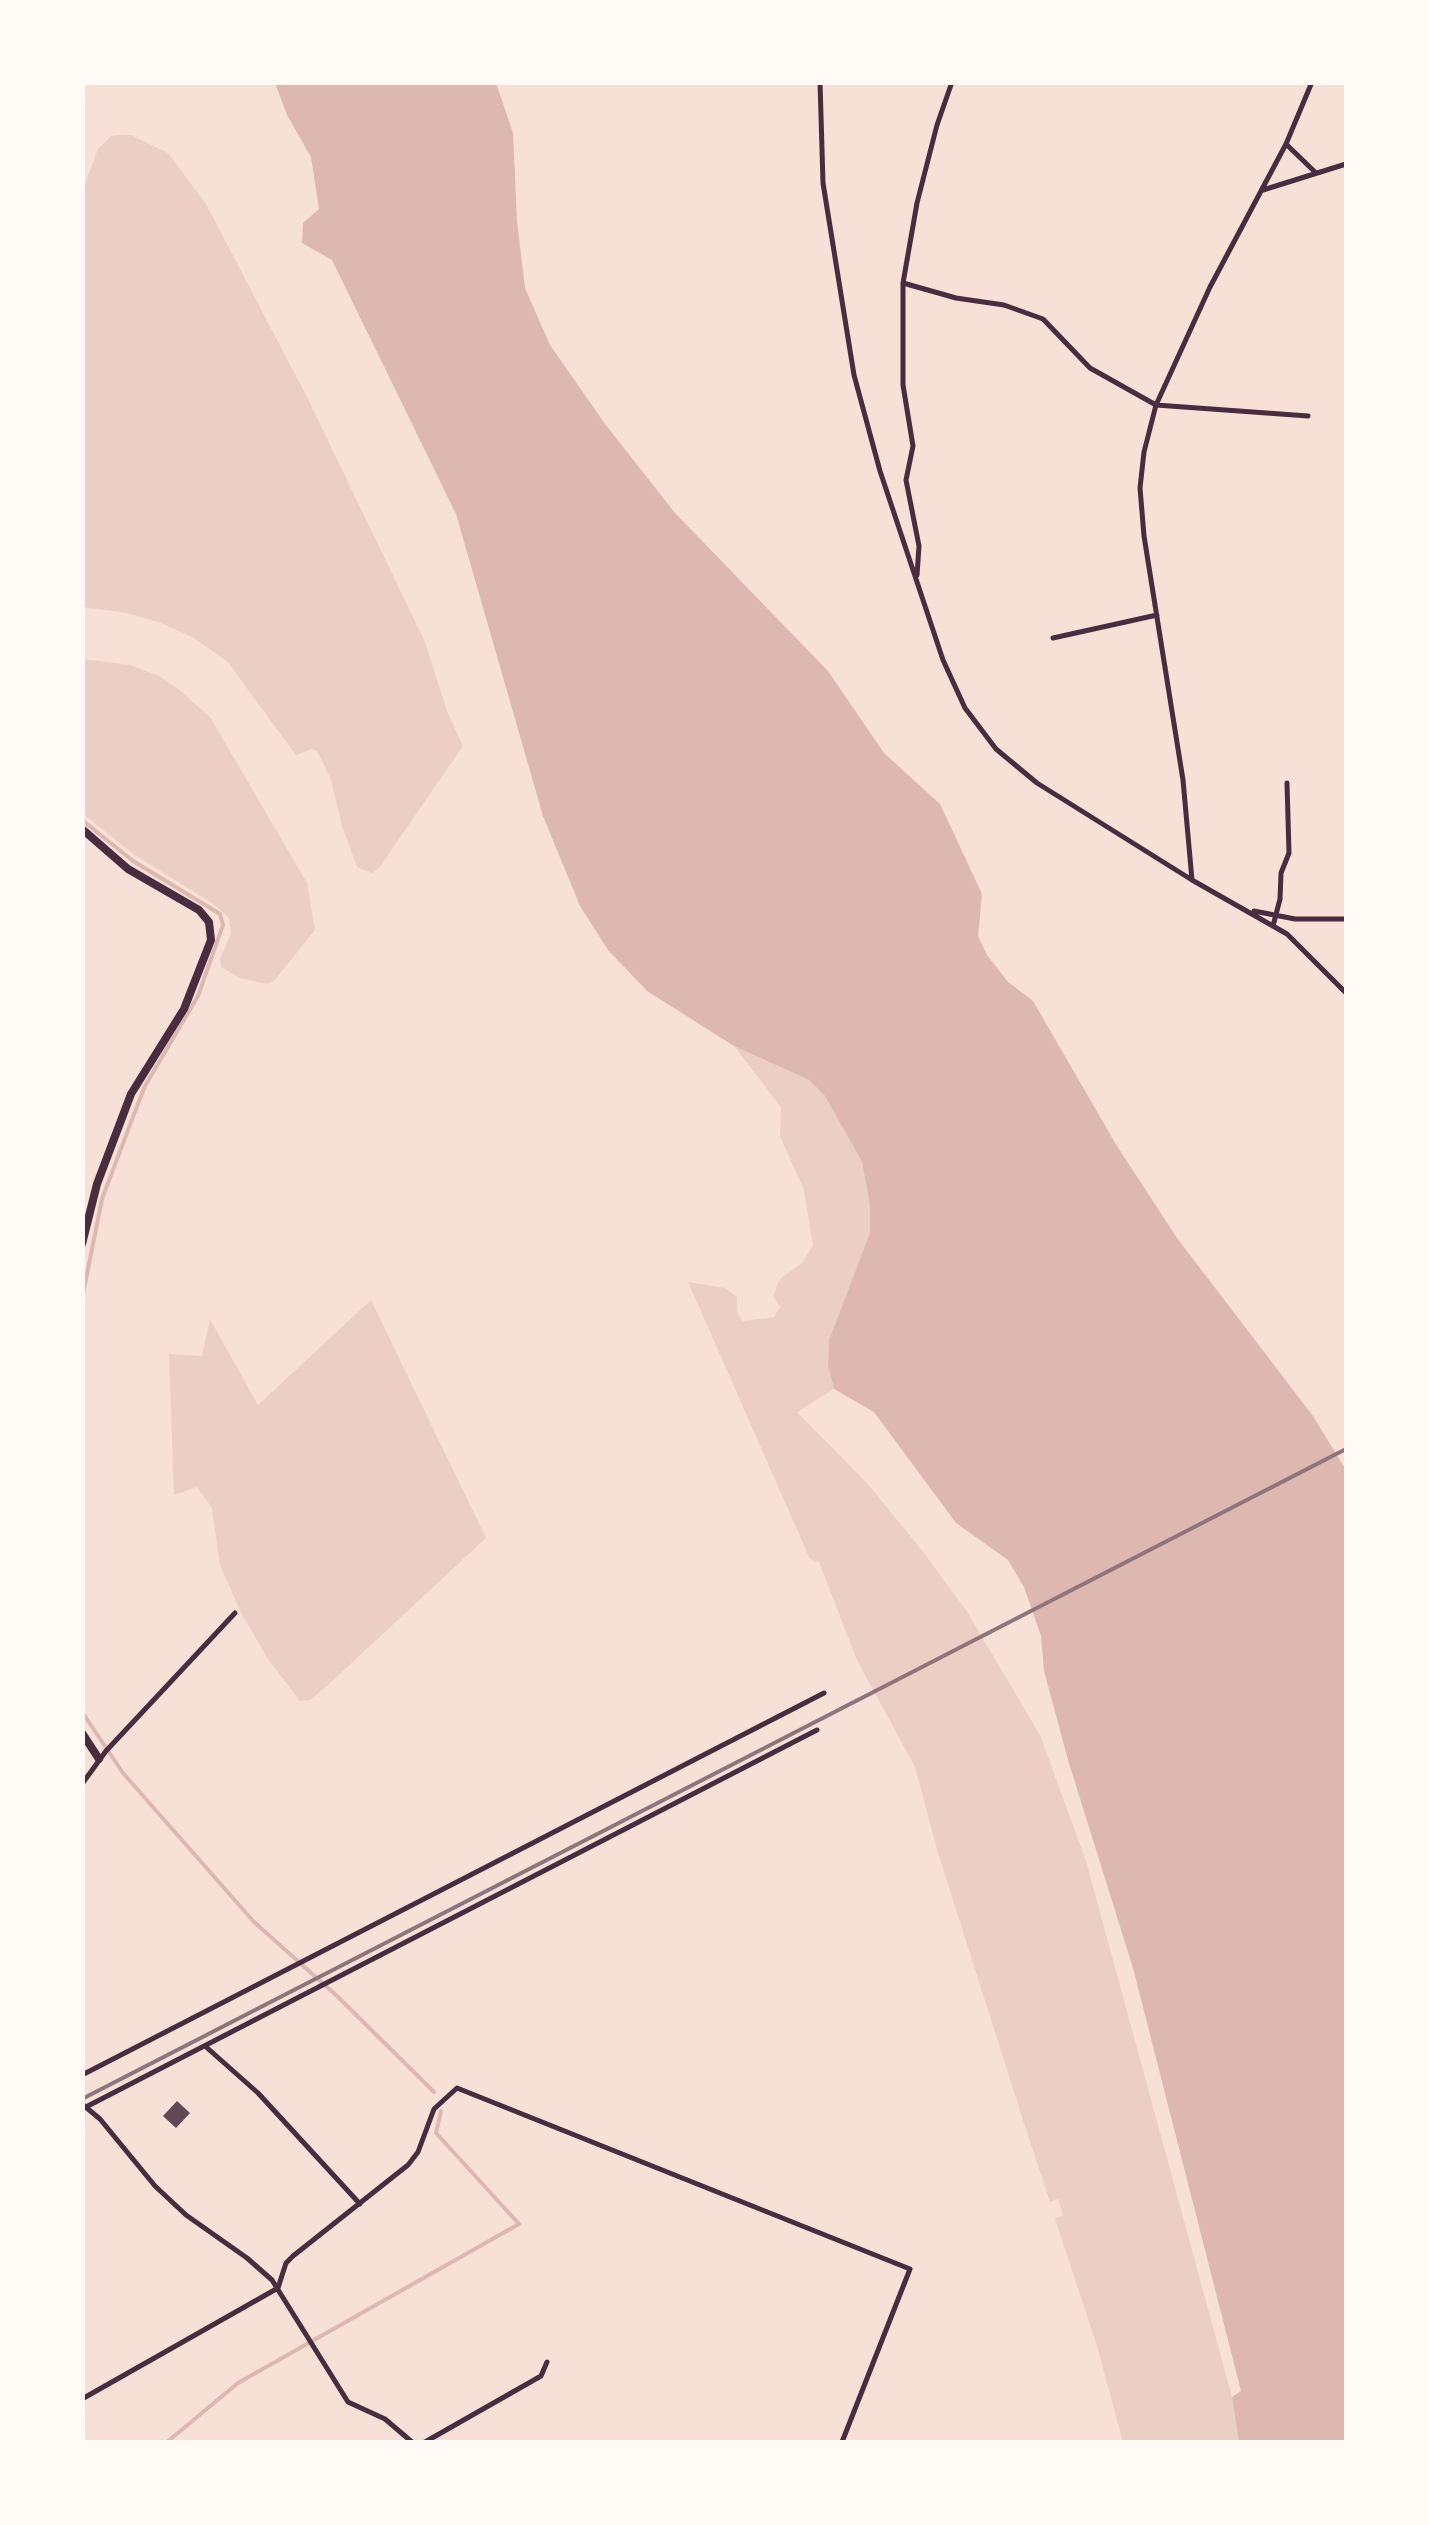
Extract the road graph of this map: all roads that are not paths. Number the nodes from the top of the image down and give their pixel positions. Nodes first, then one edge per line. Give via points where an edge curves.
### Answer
1 (820, 82) edge
2 (952, 82) edge
3 (1312, 82) edge
4 (1286, 144) junction
5 (1346, 164) edge
6 (1317, 173) junction
7 (1264, 190) junction
8 (903, 284) junction
9 (1156, 405) junction
10 (1308, 416) dead end
11 (917, 578) junction
12 (1157, 615) junction
13 (1054, 638) dead end
14 (1287, 784) dead end
15 (82, 830) edge
16 (1192, 880) junction
17 (1246, 909) junction
18 (1276, 915) junction
19 (1346, 919) edge
20 (1273, 926) junction
21 (1346, 993) edge
22 (82, 1244) edge
23 (235, 1613) dead end
24 (824, 1693) dead end
25 (817, 1730) dead end
26 (82, 1733) edge
27 (100, 1759) junction
28 (82, 1784) edge
29 (205, 2046) junction
30 (82, 2075) edge
31 (84, 2106) edge
32 (360, 2204) junction
33 (278, 2288) junction
34 (547, 2362) dead end
35 (82, 2399) edge
36 (412, 2442) edge
37 (425, 2442) edge
38 (842, 2442) edge

1 - 11 street via 824,184 854,374
2 - 8 street via 917,203
3 - 4 street
4 - 6 street
4 - 7 street
5 - 6 street
6 - 7 street
7 - 9 street
8 - 9 street via 1043,319 1090,368
8 - 11 street via 903,385 912,446 906,480 920,546
9 - 10 street
9 - 12 street via 1140,488
11 - 16 street via 943,660 982,734 1037,782
12 - 13 street
12 - 16 street
14 - 18 street via 1289,853
15 - 22 street via 128,868 199,910 211,940 184,1010 131,1094
16 - 17 street
17 - 18 street
17 - 20 street
18 - 19 street
18 - 20 street
20 - 21 street
23 - 27 street
24 - 30 street
25 - 29 street
26 - 27 street
27 - 28 street
29 - 31 street
29 - 32 street via 267,2102
31 - 33 street via 155,2186
32 - 33 street via 286,2263
32 - 38 street via 415,2158 434,2109 457,2088 910,2269
33 - 35 street
33 - 36 street via 348,2402 385,2419
34 - 37 street via 540,2376

